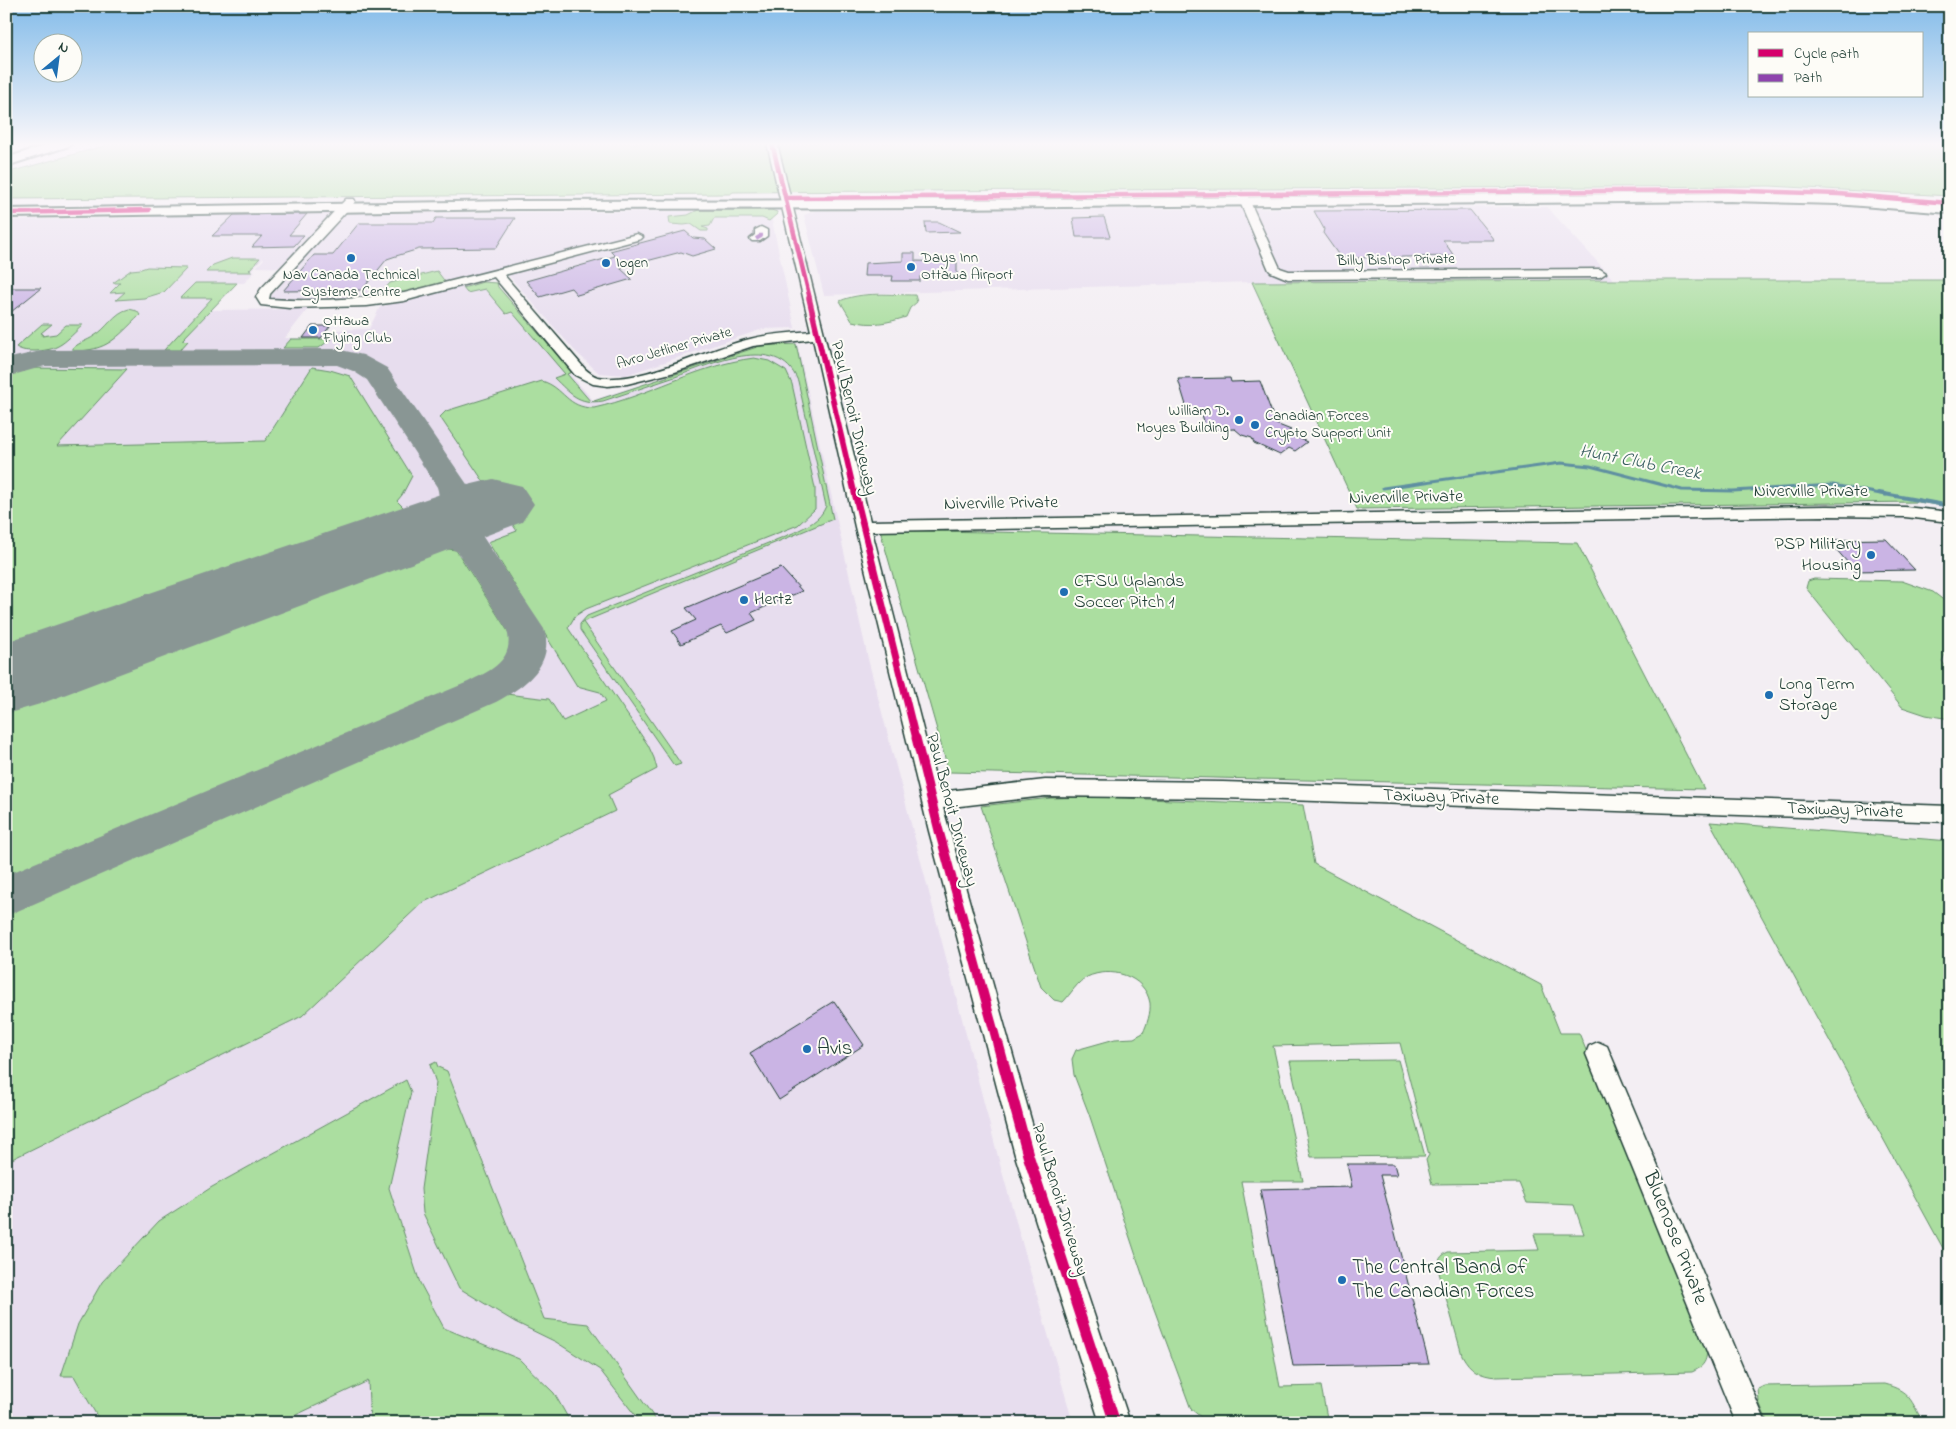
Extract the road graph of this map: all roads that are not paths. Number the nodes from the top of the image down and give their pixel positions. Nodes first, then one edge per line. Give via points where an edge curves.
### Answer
1 (87, 210) edge
2 (342, 210) edge
3 (789, 210) edge
4 (805, 210) edge
5 (1249, 210) edge
6 (6, 213) edge
7 (792, 223) junction
8 (637, 236) dead end
9 (1600, 273) dead end
10 (496, 274) junction
11 (818, 335) junction
12 (1950, 517) edge
13 (863, 527) junction
14 (932, 801) junction
15 (1950, 814) edge
16 (1598, 1054) dead end
17 (1115, 1423) edge
18 (1751, 1423) edge

1 - 6 main road
2 - 10 street via 265,292 262,297 265,302 384,301
3 - 7 street, Paul Benoit Driveway
4 - 7 main road
5 - 9 street, Billy Bishop Private via 1275,270 1288,275
7 - 11 street, Paul Benoit Driveway
8 - 10 street
10 - 11 street, Avro Jetliner Private via 580,372 592,380 633,380 749,342
11 - 13 street, Paul Benoit Driveway
12 - 13 street, Niverville Private via 1905,512 1827,511
13 - 14 street, Paul Benoit Driveway
14 - 15 street, Taxiway Private via 1045,788 1222,790 1492,804
14 - 17 street, Paul Benoit Driveway via 1028,1155
16 - 18 street, Bluenose Private

